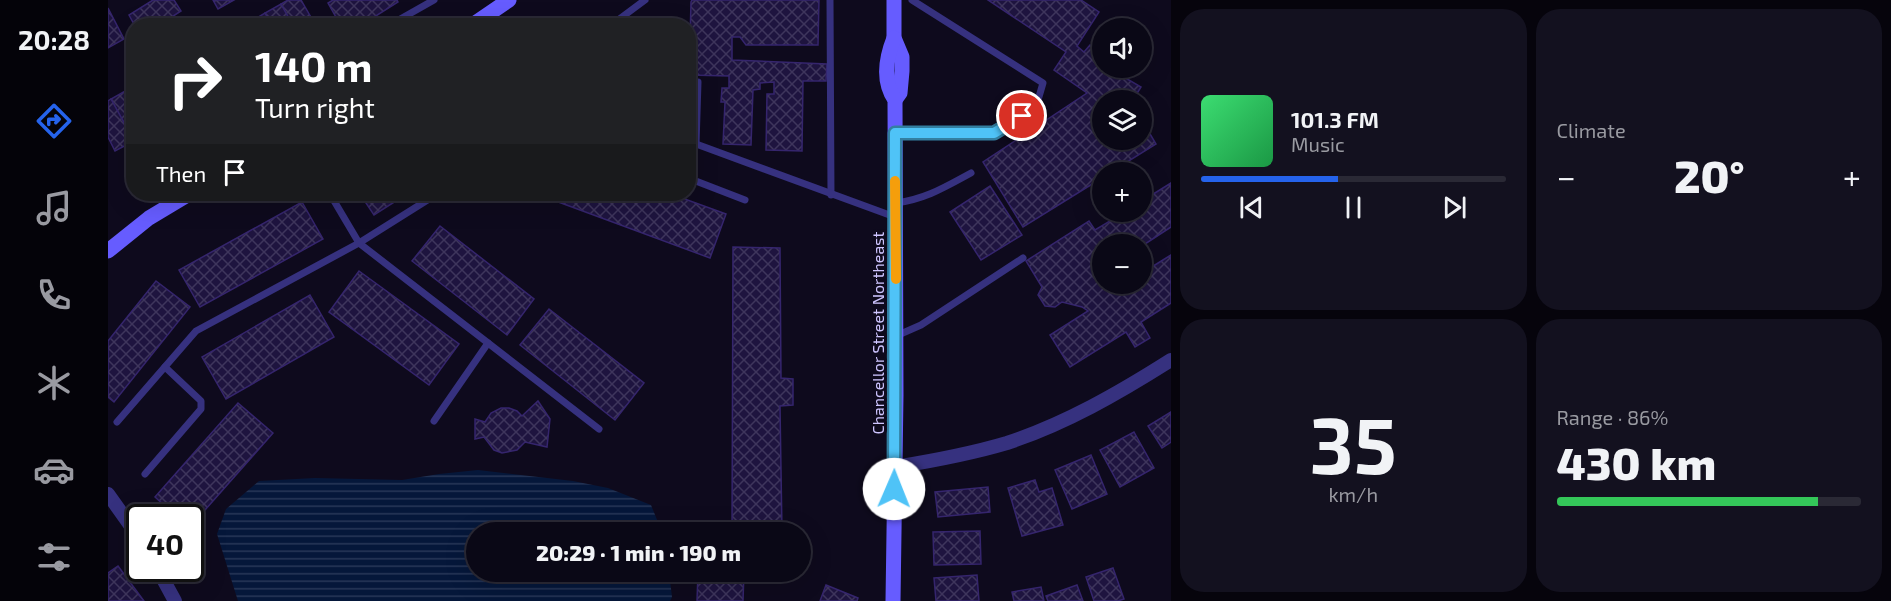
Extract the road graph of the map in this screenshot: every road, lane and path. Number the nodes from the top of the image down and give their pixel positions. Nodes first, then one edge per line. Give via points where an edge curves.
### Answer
1 (434, 0) edge
2 (507, 0) edge
3 (645, 0) edge
4 (830, 0) edge
5 (894, 0) edge
6 (912, 0) edge
7 (402, 18) edge
8 (482, 18) edge
9 (621, 18) edge
10 (698, 82) dead end
11 (696, 102) edge
12 (895, 133) junction
13 (696, 144) edge
14 (971, 173) dead end
15 (696, 181) edge
16 (831, 195) junction
17 (745, 200) dead end
18 (177, 201) edge
19 (334, 201) edge
20 (426, 201) edge
21 (895, 210) junction
22 (359, 243) junction
23 (108, 251) edge
24 (1023, 258) dead end
25 (896, 336) junction
26 (488, 343) junction
27 (1171, 360) edge
28 (165, 367) junction
29 (434, 421) dead end
30 (117, 422) dead end
31 (599, 429) dead end
32 (895, 467) junction
33 (145, 474) dead end
34 (108, 494) edge
35 (126, 519) edge
36 (165, 582) edge
37 (175, 601) edge
38 (894, 601) edge

1 - 7 lane
2 - 8 street
3 - 9 lane
4 - 16 lane
5 - 12 street, Chancellor Street Northeast via 894,38 887,71 889,91 895,100
6 - 12 lane via 1043,83 1036,107 994,133
10 - 11 lane
12 - 21 street, Chancellor Street Northeast
13 - 16 lane
14 - 21 lane
15 - 17 lane
16 - 21 lane
18 - 23 street
19 - 22 lane
20 - 22 lane
21 - 25 street, Chancellor Street Northeast
22 - 26 lane
22 - 28 lane via 196,331
24 - 25 lane via 921,325
25 - 32 street, Chancellor Street Northeast
26 - 29 lane
26 - 31 lane
27 - 32 street via 1056,424 955,457
28 - 30 lane
28 - 33 lane via 201,401 201,409
32 - 38 street, Chancellor Street Northeast
34 - 35 street
36 - 37 street

